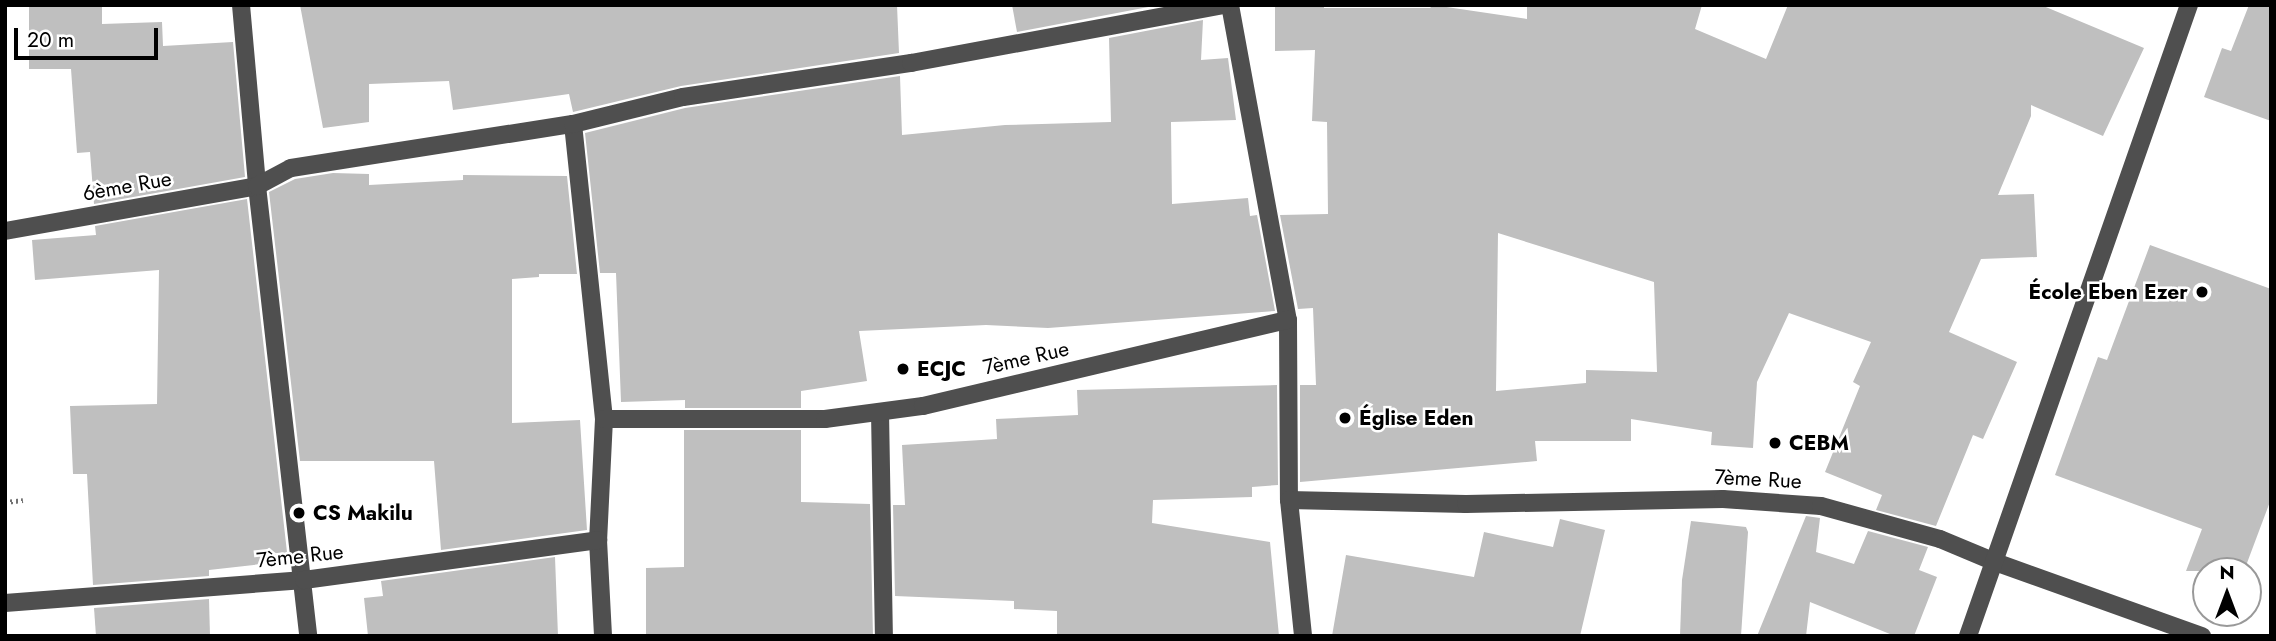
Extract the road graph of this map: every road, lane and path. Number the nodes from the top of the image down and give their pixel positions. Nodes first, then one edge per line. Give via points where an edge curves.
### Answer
1 (241, 5) edge
2 (1223, 5) edge
3 (1230, 5) edge
4 (2189, 5) edge
5 (573, 124) junction
6 (257, 186) junction
7 (5, 231) edge
8 (1288, 320) junction
9 (880, 412) junction
10 (604, 419) junction
11 (23, 500) dead end
12 (1289, 500) junction
13 (5, 502) edge
14 (598, 540) junction
15 (1995, 562) junction
16 (304, 580) junction
17 (5, 603) edge
18 (308, 636) edge
19 (603, 636) edge
20 (884, 636) edge
21 (1303, 636) edge
22 (1968, 636) edge
23 (2203, 636) edge

1 - 6 street
2 - 5 street, 6ème Rue via 911,63 683,97
3 - 8 street
4 - 15 street
5 - 6 street, 6ème Rue via 291,168
5 - 10 street
6 - 7 street, 6ème Rue
6 - 16 street
8 - 9 street, 7ème Rue via 923,406
8 - 12 street
9 - 10 street, 7ème Rue via 825,419
9 - 20 street
10 - 14 street
11 - 13 path
12 - 15 street, 7ème Rue via 1466,504 1723,499 1821,506 1940,539
12 - 21 street
14 - 16 street, 7ème Rue
14 - 19 street
15 - 22 street
15 - 23 street, 7ème Rue
16 - 17 street, 7ème Rue
16 - 18 street

